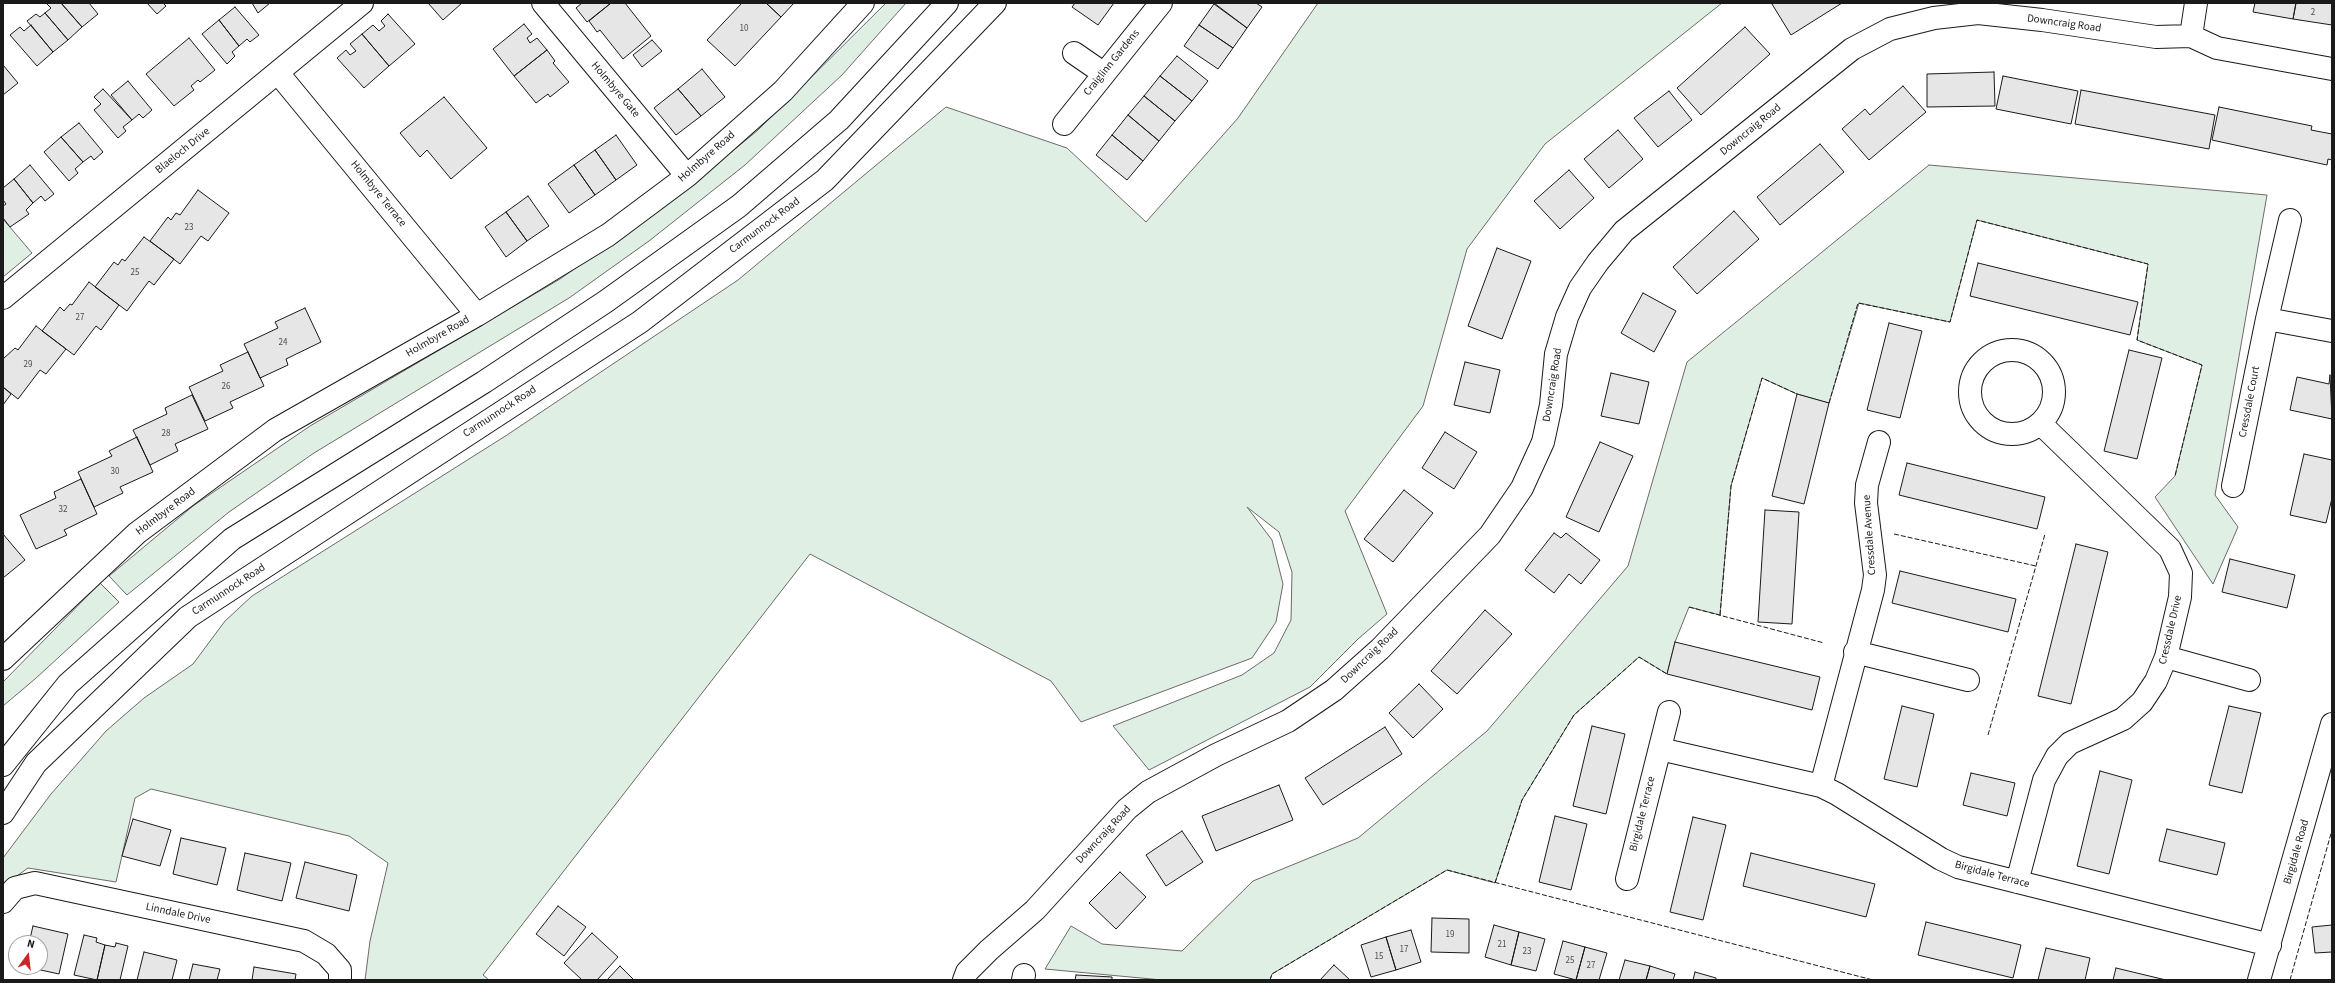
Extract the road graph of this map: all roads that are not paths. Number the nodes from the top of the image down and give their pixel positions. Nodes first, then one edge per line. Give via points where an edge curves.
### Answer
1 (362, 3) edge
2 (543, 3) edge
3 (863, 3) edge
4 (947, 3) edge
5 (995, 3) edge
6 (1161, 3) edge
7 (2196, 3) edge
8 (2191, 36) junction
9 (1074, 53) dead end
10 (2332, 69) edge
11 (278, 73) junction
12 (1103, 73) junction
13 (1064, 124) dead end
14 (687, 176) junction
15 (2290, 220) dead end
16 (3, 298) edge
17 (477, 315) junction
18 (2267, 319) junction
19 (2332, 331) edge
20 (2041, 424) dead end
21 (1880, 442) dead end
22 (2233, 486) dead end
23 (1855, 652) junction
24 (2166, 657) junction
25 (3, 659) edge
26 (1968, 680) dead end
27 (2249, 680) dead end
28 (1669, 712) dead end
29 (2332, 724) edge
30 (1660, 749) junction
31 (3, 766) edge
32 (1821, 786) junction
33 (3, 813) edge
34 (1627, 879) dead end
35 (2016, 882) junction
36 (3, 902) edge
37 (2270, 945) junction
38 (340, 980) edge
39 (964, 980) edge
40 (2259, 980) edge

1 - 11 street, Blaeloch Drive
2 - 14 street, Holmbyre Gate
3 - 14 street, Holmbyre Road via 783,91
4 - 31 street via 839,120 739,206 604,302 484,382 232,540 68,684
5 - 33 street, Carmunnock Road via 825,180 652,312 188,617 36,763
6 - 12 street, Craiglinn Gardens
7 - 8 street
8 - 10 street, Downcraig Road via 2217,48
8 - 39 street, Downcraig Road via 2156,38 1978,13 1934,18 1890,29 1852,49 1624,231 1598,262 1580,288 1567,317 1556,354 1551,405 1542,442 1522,488 1490,535 1380,649 1334,690 1288,721 1216,755 1148,792 1127,809 1035,910 972,967
9 - 12 street
11 - 16 street, Blaeloch Drive
11 - 17 street, Holmbyre Terrace
12 - 13 street, Craiglinn Gardens
14 - 17 street, Holmbyre Road via 608,235
15 - 18 street, Cressdale Court
17 - 25 street, Holmbyre Road via 275,430 137,533
18 - 19 street
18 - 22 street, Cressdale Court
20 - 24 street, Cressdale Drive via 2170,549 2181,573 2180,597
21 - 23 street, Cressdale Avenue via 1867,485 1866,502 1875,575
23 - 26 street
23 - 32 street, Cressdale Avenue
24 - 27 street
24 - 35 street, Cressdale Drive via 2156,682 2142,702 2123,719 2070,743 2057,756 2044,780
28 - 30 street, Birgidale Terrace
29 - 37 street, Birgidale Road
30 - 32 street, Birgidale Terrace
30 - 34 street, Birgidale Terrace
32 - 35 street, Birgidale Terrace via 1941,859 1958,867
35 - 37 street, Birgidale Terrace
36 - 38 street, Linndale Drive via 15,888 35,883 304,941 326,954 340,970
37 - 40 street, Birgidale Road

